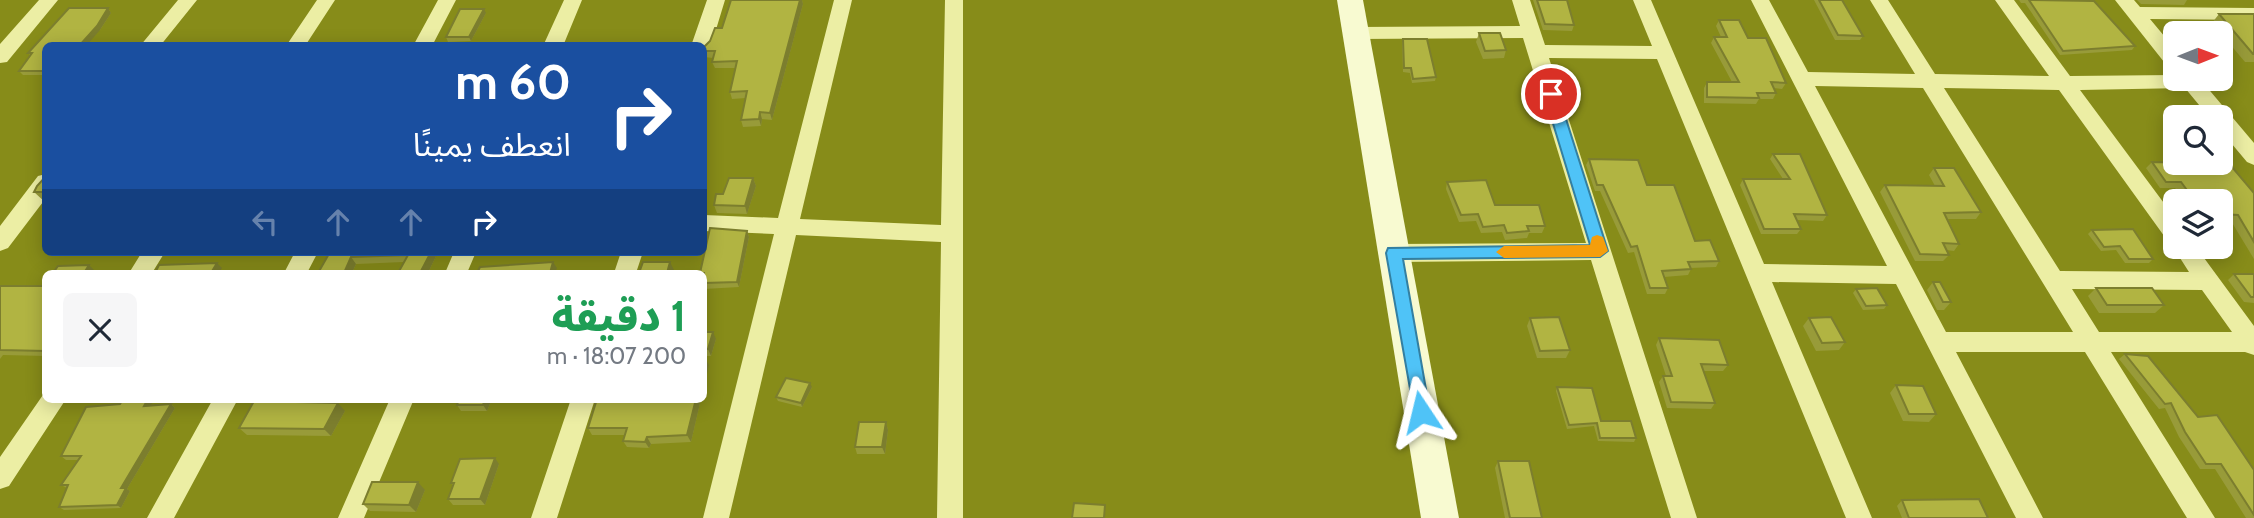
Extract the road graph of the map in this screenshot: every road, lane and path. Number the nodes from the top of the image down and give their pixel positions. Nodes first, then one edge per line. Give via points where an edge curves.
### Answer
1 (49, 0) edge
2 (188, 0) edge
3 (326, 0) edge
4 (447, 0) edge
5 (573, 0) edge
6 (716, 0) edge
7 (843, 0) edge
8 (954, 0) edge
9 (1350, 0) edge
10 (1521, 0) edge
11 (1642, 0) edge
12 (1760, 0) edge
13 (1879, 0) edge
14 (2004, 0) edge
15 (2130, 7) edge
16 (2254, 14) edge
17 (1356, 33) junction
18 (1534, 41) junction
19 (152, 42) edge
20 (298, 42) edge
21 (424, 42) edge
22 (555, 42) edge
23 (702, 42) edge
24 (2163, 47) edge
25 (1664, 53) junction
26 (0, 57) edge
27 (1801, 79) junction
28 (1930, 81) junction
29 (2163, 81) edge
30 (2065, 83) junction
31 (2199, 91) edge
32 (2254, 157) edge
33 (42, 187) edge
34 (2163, 218) edge
35 (707, 223) edge
36 (788, 226) junction
37 (952, 234) junction
38 (0, 243) edge
39 (1600, 251) junction
40 (1394, 253) junction
41 (2192, 259) edge
42 (1756, 273) junction
43 (1903, 275) junction
44 (2054, 280) junction
45 (2208, 281) junction
46 (1938, 342) junction
47 (2092, 342) junction
48 (2253, 344) edge
49 (51, 403) edge
50 (224, 403) edge
51 (400, 403) edge
52 (582, 403) edge
53 (0, 478) edge
54 (160, 518) edge
55 (351, 518) edge
56 (544, 518) edge
57 (716, 518) edge
58 (950, 518) edge
59 (1440, 518) edge
60 (1684, 518) edge
61 (1859, 518) edge
62 (2030, 518) edge
63 (2202, 518) edge

1 - 26 street
2 - 19 street
3 - 20 street
4 - 21 street
5 - 22 street
6 - 23 street
7 - 36 street
8 - 37 street
9 - 17 street
10 - 18 street
11 - 25 street
12 - 27 street
13 - 28 street
14 - 30 street
15 - 16 street
15 - 24 street
17 - 18 street
17 - 40 street
18 - 25 street
18 - 39 street
25 - 42 street
27 - 28 street
27 - 43 street
28 - 30 street
28 - 44 street
29 - 30 street
30 - 34 street
31 - 32 street
33 - 38 street
35 - 36 street
36 - 37 street
36 - 57 street
37 - 58 street
39 - 40 street
39 - 60 street
40 - 59 street
41 - 45 street
42 - 43 street
42 - 61 street
43 - 46 street
44 - 45 street
44 - 47 street
45 - 48 street
46 - 47 street
46 - 62 street
47 - 48 street
47 - 63 street
49 - 53 street
50 - 54 street
51 - 55 street
52 - 56 street

